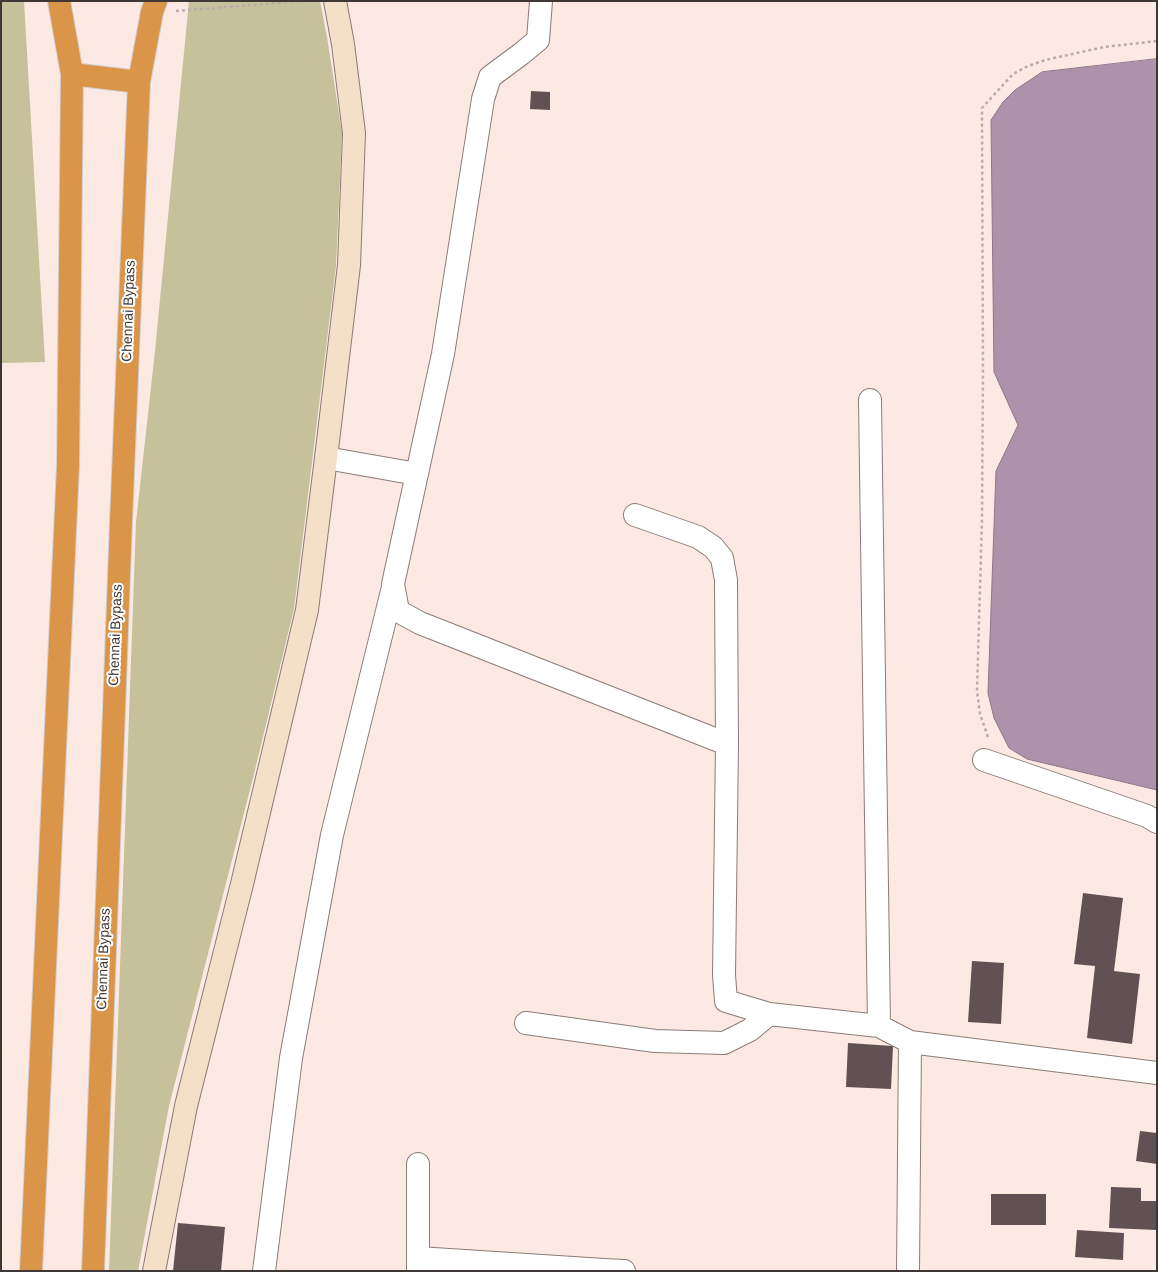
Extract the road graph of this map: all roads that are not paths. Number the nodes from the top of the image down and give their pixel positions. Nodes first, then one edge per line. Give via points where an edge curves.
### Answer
1 (59, 1) edge
2 (335, 1) edge
3 (541, 1) edge
4 (154, 7) edge
5 (72, 74) junction
6 (139, 82) junction
7 (870, 400) dead end
8 (326, 458) junction
9 (417, 474) junction
10 (635, 515) dead end
11 (393, 584) junction
12 (727, 744) junction
13 (987, 751) road end
14 (1157, 822) edge
15 (769, 1014) junction
16 (526, 1023) dead end
17 (878, 1026) junction
18 (910, 1042) junction
19 (1157, 1073) edge
20 (418, 1164) dead end
21 (32, 1265) edge
22 (418, 1265) edge
23 (93, 1269) edge
24 (154, 1271) edge
25 (264, 1271) edge
26 (610, 1271) edge
27 (908, 1271) edge

1 - 5 highway
2 - 8 street via 354,133 349,265
3 - 9 street via 538,40 490,77 483,99 443,354
4 - 6 highway, Chennai Bypass
5 - 6 highway
5 - 21 highway via 68,466
6 - 23 highway, Chennai Bypass
7 - 17 street
8 - 9 street
8 - 24 street via 307,610 186,1106
9 - 11 street
10 - 12 street via 698,537 722,558 726,580
11 - 12 street via 398,611 420,623
11 - 25 street via 332,835 292,1058
12 - 15 street via 724,975 726,1001
13 - 14 street
15 - 16 street via 750,1030 724,1043 655,1042
15 - 17 street
17 - 18 street
18 - 19 street
18 - 27 street
20 - 22 street
22 - 26 street

